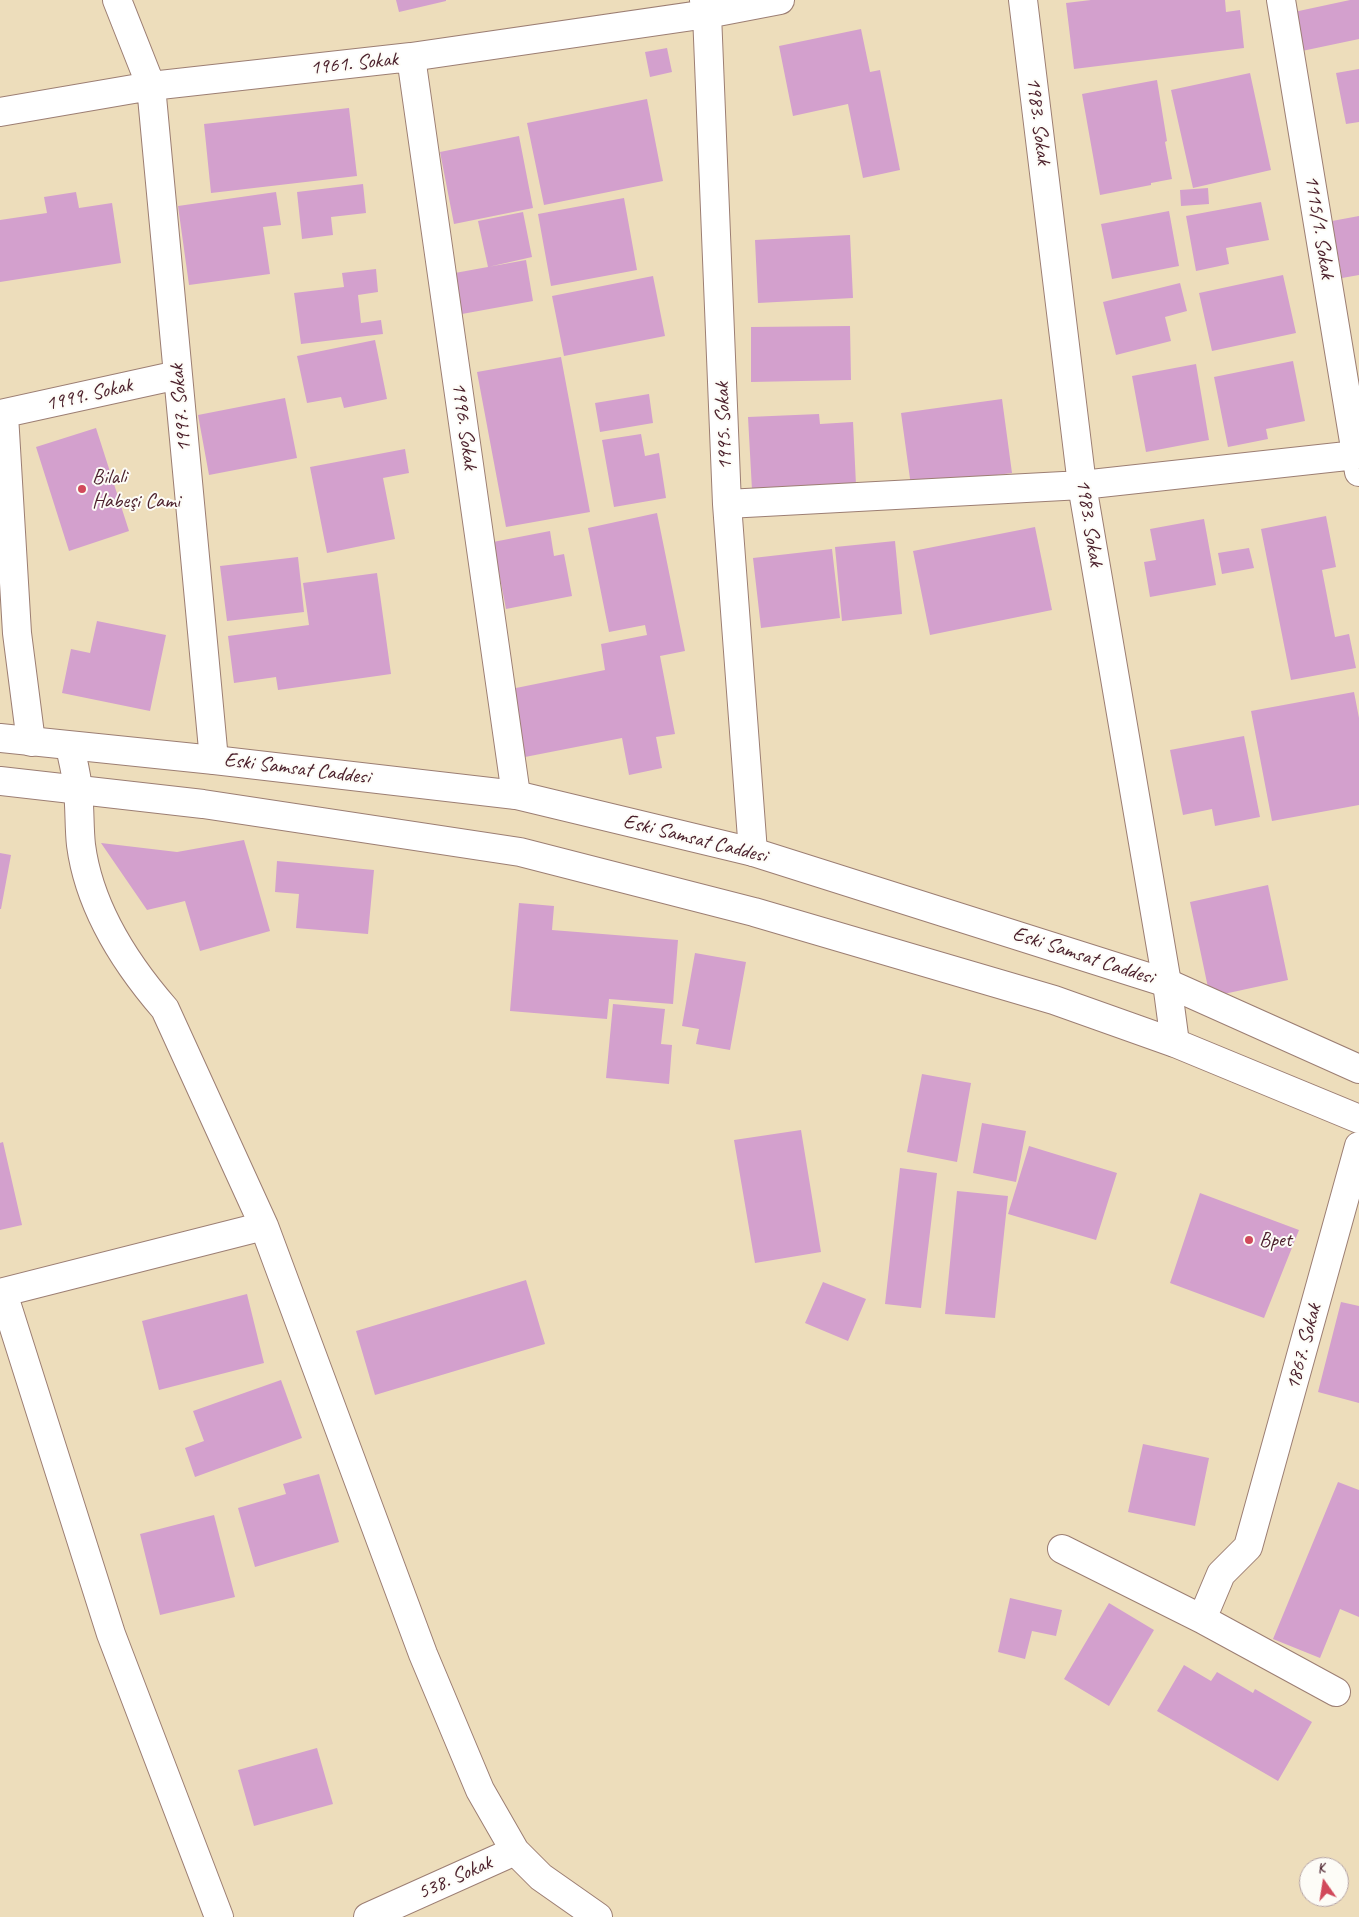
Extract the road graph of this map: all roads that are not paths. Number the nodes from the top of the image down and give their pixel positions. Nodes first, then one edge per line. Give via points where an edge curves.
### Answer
1 (117, 0) edge
2 (780, 0) edge
3 (1023, 0) edge
4 (1281, 0) edge
5 (705, 7) edge
6 (411, 57) junction
7 (151, 86) junction
8 (0, 112) edge
9 (178, 375) junction
10 (2, 414) edge
11 (1358, 464) edge
12 (1082, 485) junction
13 (727, 504) junction
14 (0, 738) edge
15 (31, 742) junction
16 (70, 746) junction
17 (214, 760) junction
18 (0, 781) edge
19 (78, 790) junction
20 (516, 795) junction
21 (753, 852) junction
22 (1167, 983) junction
23 (1175, 1042) junction
24 (1359, 1070) edge
25 (1359, 1120) edge
26 (1359, 1146) edge
27 (264, 1226) junction
28 (2, 1293) edge
29 (1062, 1549) dead end
30 (1202, 1619) junction
31 (1336, 1692) dead end
32 (515, 1851) junction
33 (219, 1917) edge
34 (368, 1917) edge
35 (598, 1917) edge

1 - 7 street, 1997. Sokak
2 - 5 street, 1961. Sokak
3 - 12 street, 1983. Sokak
4 - 11 street, 1115/1. Sokak
5 - 6 street, 1961. Sokak
5 - 13 street, 1995. Sokak
6 - 7 street, 1961. Sokak
6 - 20 street, 1996. Sokak
7 - 8 street, 1961. Sokak
7 - 9 street, 1997. Sokak
9 - 10 street, 1999. Sokak
9 - 17 street, 1997. Sokak
10 - 15 street via 17,633
11 - 12 street
12 - 13 street
12 - 22 street, 1983. Sokak
13 - 21 street, 1995. Sokak
14 - 15 street, Eski Samsat Caddesi
15 - 16 street, Eski Samsat Caddesi
16 - 17 street, Eski Samsat Caddesi
16 - 19 street
17 - 20 street, Eski Samsat Caddesi
18 - 19 street
19 - 23 street via 203,804 520,852 754,912 1054,1000
19 - 27 street via 81,845 98,904 126,960 165,1009
20 - 21 street, Eski Samsat Caddesi
21 - 22 street, Eski Samsat Caddesi
22 - 23 street, 1983. Sokak
22 - 24 street, Eski Samsat Caddesi
23 - 25 street
26 - 30 street, 1867. Sokak via 1248,1548 1221,1574
27 - 28 street
27 - 32 street via 423,1654 480,1790
28 - 33 street via 111,1634
29 - 30 street
30 - 31 street
32 - 34 street, 538. Sokak
32 - 35 street via 540,1876

